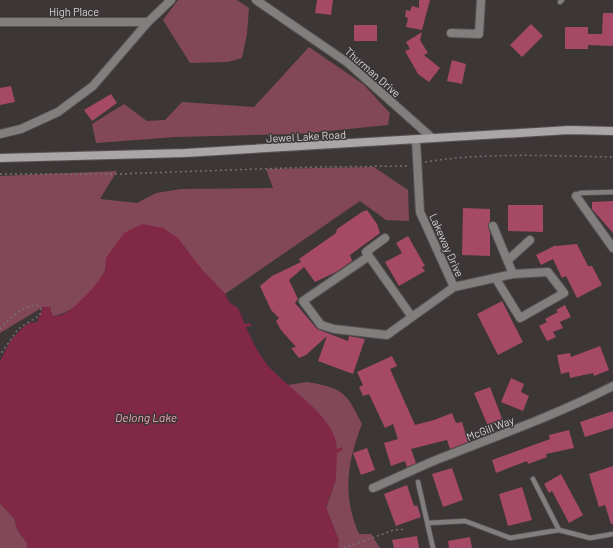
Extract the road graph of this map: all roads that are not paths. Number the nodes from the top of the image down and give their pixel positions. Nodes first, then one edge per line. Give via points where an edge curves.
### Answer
1 (170, 0) edge
2 (256, 0) edge
3 (481, 0) edge
4 (0, 22) edge
5 (148, 22) junction
6 (451, 33) dead end
7 (613, 131) edge
8 (0, 134) edge
9 (432, 138) junction
10 (416, 140) junction
11 (0, 158) edge
12 (613, 192) edge
13 (576, 196) joint
14 (494, 226) dead end
15 (385, 238) dead end
16 (530, 240) dead end
17 (613, 248) edge
18 (369, 256) junction
19 (508, 260) junction
20 (513, 274) junction
21 (496, 279) junction
22 (454, 287) junction
23 (412, 317) junction
24 (613, 386) edge
25 (533, 479) dead end
26 (418, 482) dead end
27 (374, 488) dead end
28 (428, 523) junction
29 (559, 530) junction
30 (613, 534) edge
31 (433, 548) edge

1 - 5 street
2 - 9 street, Thurman Drive via 348,63
3 - 6 street via 479,34
4 - 5 street, High Place
5 - 8 street via 93,86 58,112 20,129
7 - 9 main road, Jewel Lake Road via 569,130
9 - 10 main road, Jewel Lake Road
10 - 11 main road, Jewel Lake Road via 185,153
10 - 22 street, Lakeway Drive via 420,212
12 - 13 lane via 580,193
13 - 17 street
14 - 19 street
15 - 18 street via 366,252
16 - 19 street
18 - 23 street
18 - 23 street via 303,301 322,326 334,329 387,335
19 - 20 street
20 - 21 street
20 - 21 street via 548,272 564,293 520,318
21 - 22 street
22 - 23 street
24 - 27 street, McGill Way via 580,403 448,455
25 - 29 lane
26 - 28 lane
28 - 29 lane via 465,521 510,538
28 - 31 lane
29 - 30 lane via 590,538

